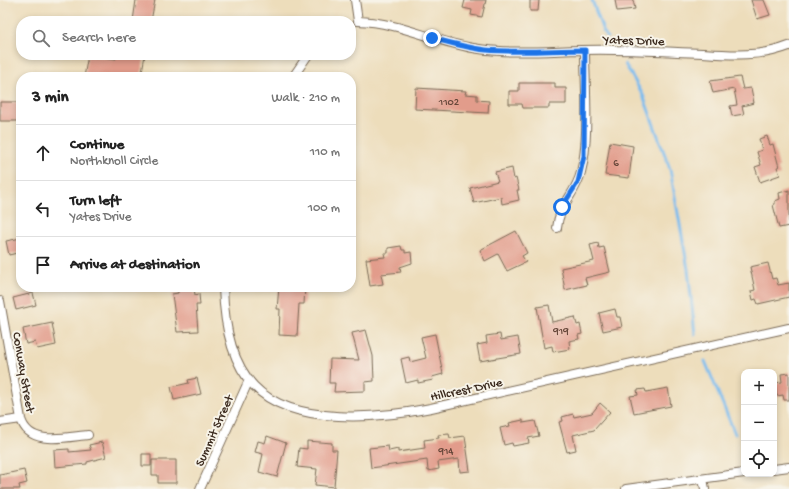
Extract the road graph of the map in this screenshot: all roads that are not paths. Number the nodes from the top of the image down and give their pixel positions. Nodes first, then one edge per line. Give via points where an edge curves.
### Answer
1 (355, 0) edge
2 (354, 16) edge
3 (356, 21) edge
4 (788, 49) edge
5 (585, 50) junction
6 (305, 60) edge
7 (296, 72) edge
8 (557, 228) dead end
9 (224, 292) edge
10 (0, 301) edge
11 (789, 328) edge
12 (249, 380) junction
13 (21, 419) junction
14 (0, 422) edge
15 (88, 435) dead end
16 (789, 467) edge
17 (777, 469) edge
18 (741, 473) edge
19 (703, 479) junction
20 (200, 489) edge
21 (626, 489) edge
22 (705, 489) edge

1 - 2 street, Yates Drive
3 - 5 street, Yates Drive via 382,22 456,44 486,50
4 - 5 street, Yates Drive via 740,55
5 - 8 street via 584,156 578,182 559,213
6 - 7 street
9 - 12 street, Hillcrest Drive via 233,347
10 - 13 street, Conway Street
11 - 12 street, Hillcrest Drive via 431,408 383,416 336,416 300,410 272,400
12 - 20 street, Summit Street
13 - 14 street
13 - 15 street, Conway Street via 27,430 37,436 53,438
16 - 17 street
18 - 19 street
19 - 21 street
19 - 22 street

